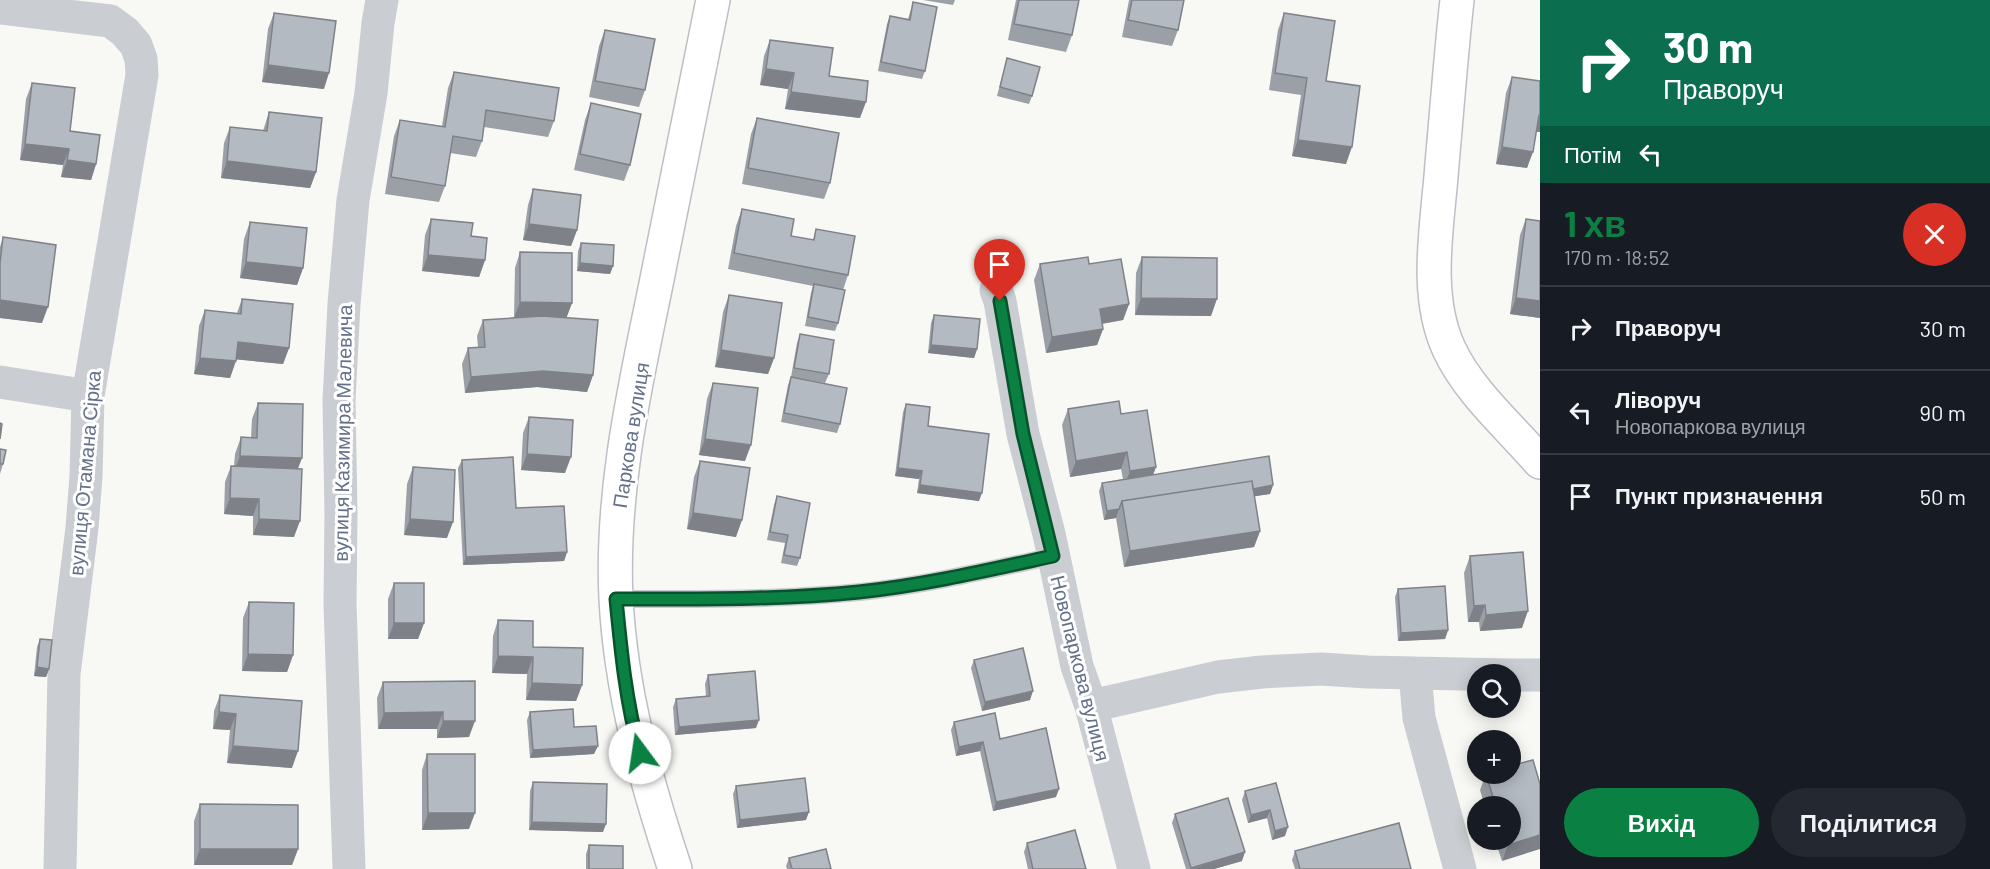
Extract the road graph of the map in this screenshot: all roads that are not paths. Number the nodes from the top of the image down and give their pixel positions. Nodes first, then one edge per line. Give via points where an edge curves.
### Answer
1 (382, 0) edge
2 (713, 0) edge
3 (1457, 0) edge
4 (0, 8) edge
5 (996, 290) dead end
6 (0, 382) edge
7 (88, 396) junction
8 (1540, 462) edge
9 (1053, 556) junction
10 (616, 599) junction
11 (1415, 673) junction
12 (1467, 674) edge
13 (1521, 675) edge
14 (1540, 675) edge
15 (1091, 706) junction
16 (60, 869) edge
17 (349, 869) edge
18 (675, 869) edge
19 (1134, 869) edge
20 (1460, 869) edge

1 - 17 street, вулиця Казимира Малевича via 353,200 339,400 340,604
2 - 10 street, Паркова вулиця via 632,404 619,486
3 - 8 street via 1437,229 1438,312 1448,347 1467,380
4 - 7 street, вулиця Отамана Сірка via 110,21 136,45 141,59 142,75
5 - 9 street, Новопаркова вулиця via 1023,434
6 - 7 street
7 - 16 street, вулиця Отамана Сірка via 82,528 64,674
9 - 10 lane via 859,592
9 - 15 street, Новопаркова вулиця via 1077,666
10 - 18 street, Паркова вулиця via 634,733
11 - 12 street
11 - 15 street via 1321,669 1262,672 1218,677
11 - 20 street via 1419,718
13 - 14 street
15 - 19 street, Новопаркова вулиця

